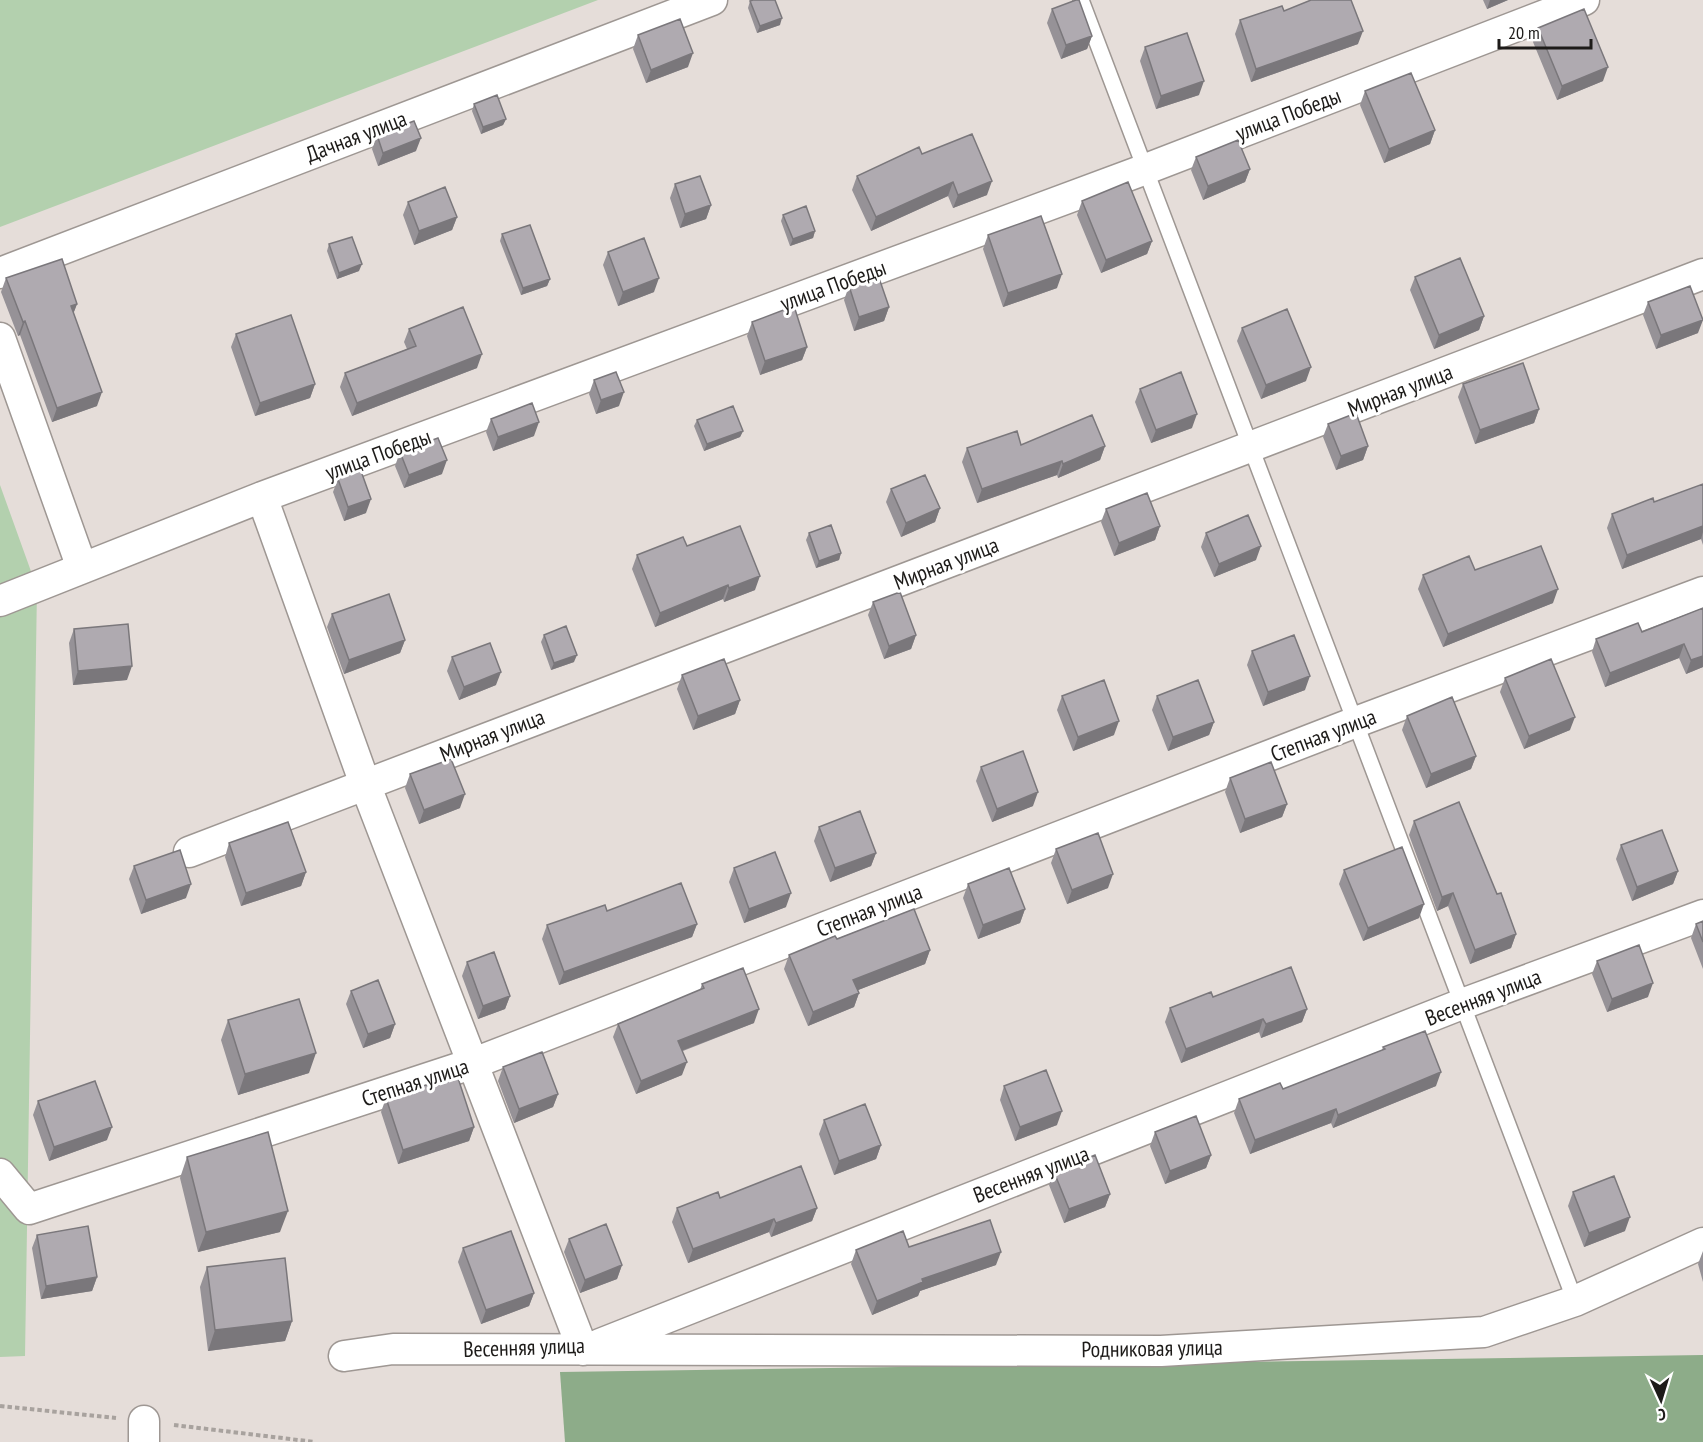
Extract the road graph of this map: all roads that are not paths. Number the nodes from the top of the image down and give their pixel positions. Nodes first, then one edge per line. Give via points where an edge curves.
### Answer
1 (712, 0) edge
2 (1081, 0) edge
3 (1584, 0) edge
4 (1146, 170) junction
5 (0, 273) edge
6 (1703, 274) edge
7 (0, 338) edge
8 (1251, 447) junction
9 (262, 497) junction
10 (82, 568) junction
11 (1703, 592) edge
12 (0, 602) edge
13 (1356, 722) junction
14 (365, 784) junction
15 (189, 852) dead end
16 (1703, 915) edge
17 (1462, 1005) junction
18 (474, 1063) junction
19 (0, 1174) edge
20 (1703, 1243) edge
21 (1575, 1301) junction
22 (583, 1350) junction
23 (344, 1356) dead end

1 - 5 street, Дачная улица
2 - 4 lane
3 - 4 street, улица Победы
4 - 8 lane
4 - 9 street, улица Победы
6 - 8 street, Мирная улица
7 - 10 street
8 - 13 lane
8 - 14 street, Мирная улица
9 - 10 street, улица Победы
9 - 14 street
10 - 12 street, улица Победы
11 - 13 street, Степная улица
13 - 17 lane
13 - 18 street, Степная улица
14 - 15 street, Мирная улица
14 - 18 street
16 - 17 street, Весенняя улица
17 - 21 lane
17 - 22 street, Весенняя улица
18 - 19 street, Степная улица via 29,1209
18 - 22 street
20 - 21 street, Родниковая улица
21 - 22 street, Родниковая улица via 1484,1332 1161,1351
22 - 23 street, Весенняя улица via 393,1349

